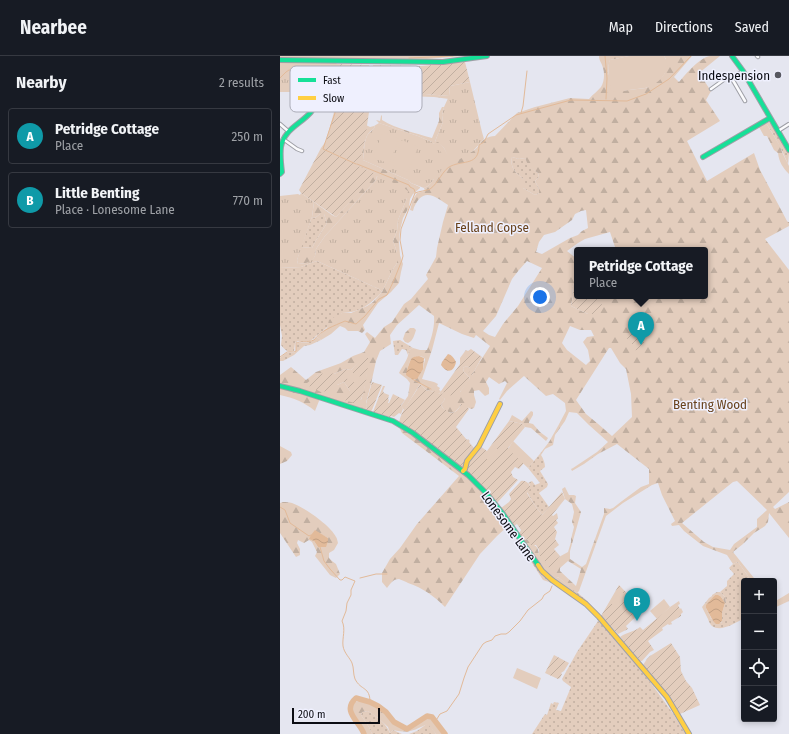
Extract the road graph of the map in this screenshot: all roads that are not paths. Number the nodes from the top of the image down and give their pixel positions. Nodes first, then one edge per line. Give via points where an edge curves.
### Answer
1 (487, 56) edge
2 (732, 56) edge
3 (280, 60) edge
4 (743, 71) junction
5 (731, 77) junction
6 (711, 89) dead end
7 (745, 101) dead end
8 (311, 112) edge
9 (770, 118) junction
10 (280, 124) edge
11 (789, 124) edge
12 (288, 131) junction
13 (778, 131) junction
14 (284, 140) junction
15 (789, 150) edge
16 (302, 151) dead end
17 (703, 157) dead end
18 (280, 162) edge
19 (280, 174) edge
20 (280, 386) edge
21 (500, 404) dead end
22 (463, 471) junction
23 (689, 734) edge

1 - 3 street via 443,62
2 - 4 street
4 - 5 street
4 - 9 street
5 - 6 street
5 - 7 street
8 - 12 street
9 - 13 street
9 - 17 street
10 - 12 street
11 - 13 street
12 - 14 street
13 - 15 street
14 - 16 street
14 - 18 street via 280,147
18 - 19 street
20 - 22 street, Lonesome Lane via 393,421
21 - 22 street
22 - 23 street, Lonesome Lane via 497,506 542,571 586,604 656,682

